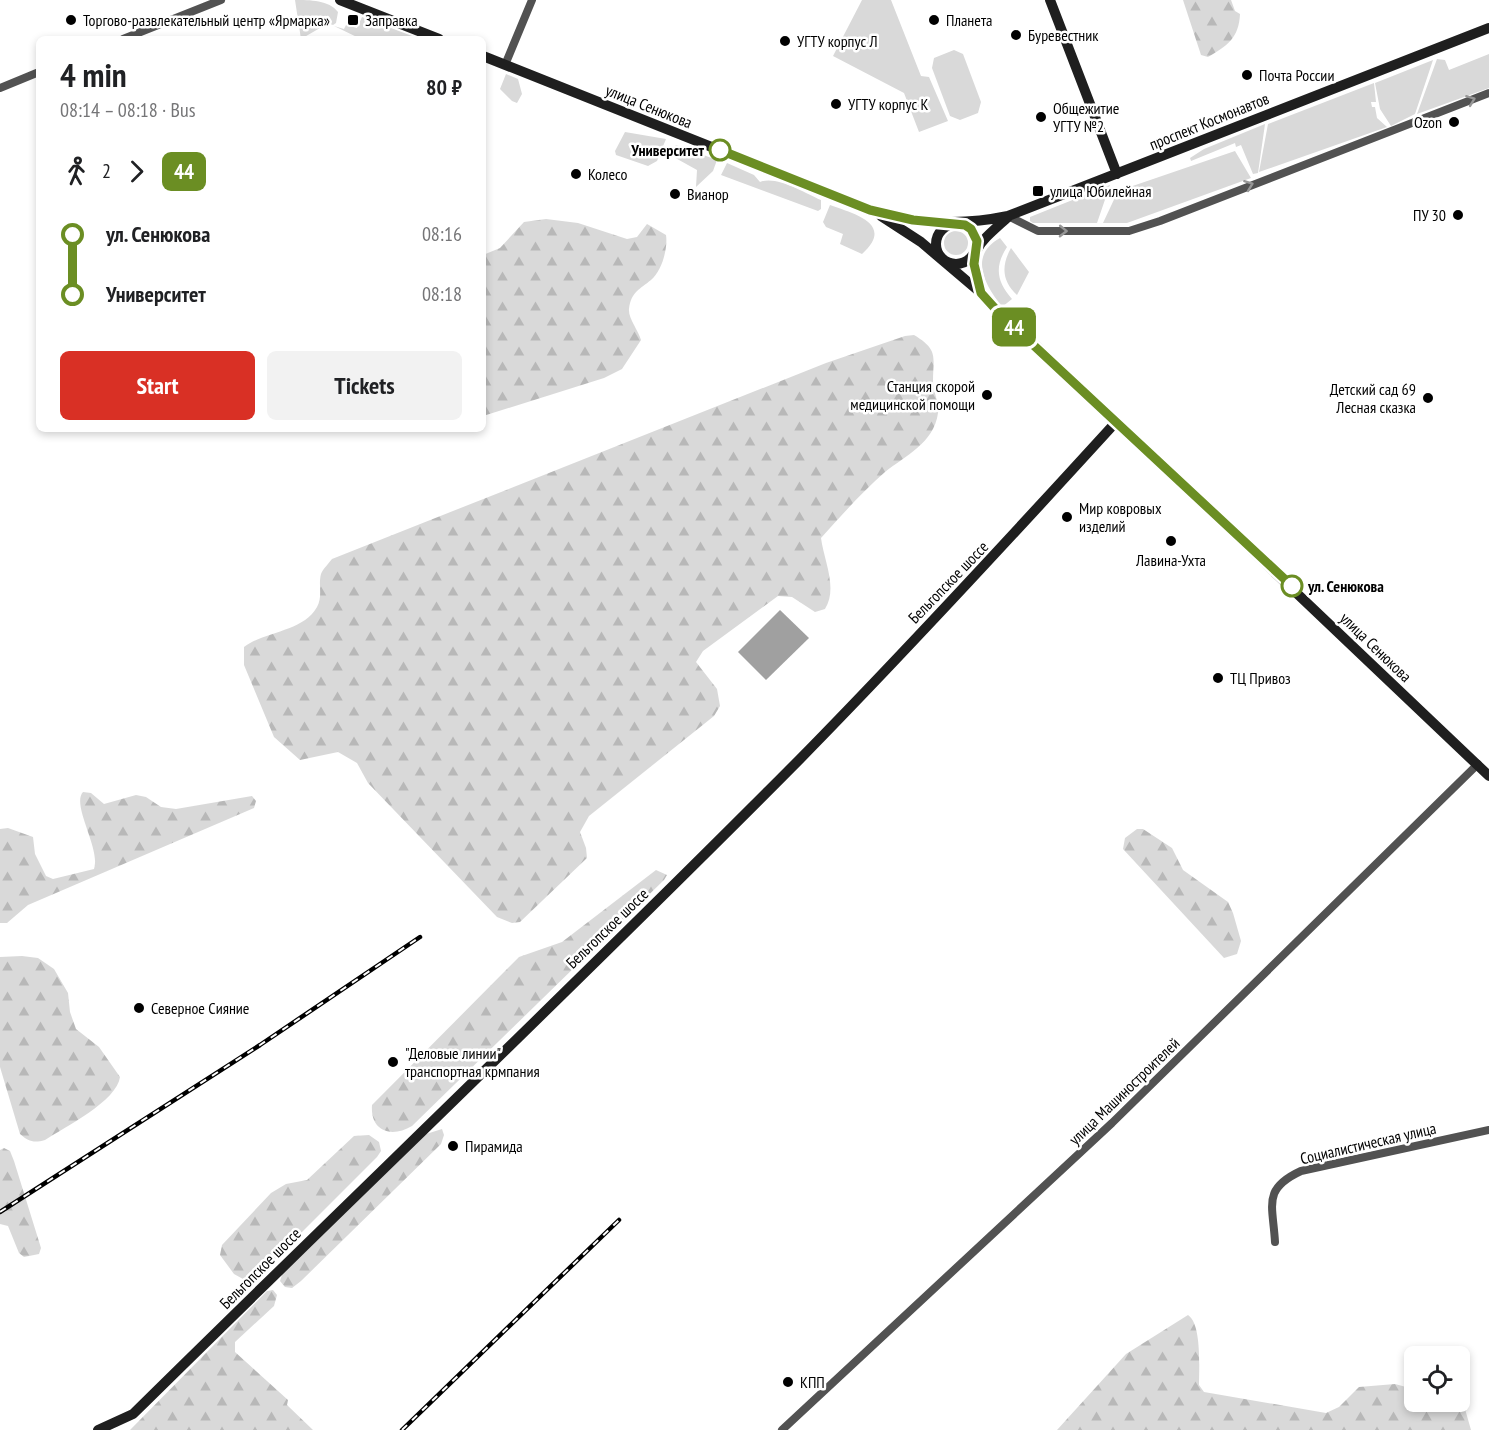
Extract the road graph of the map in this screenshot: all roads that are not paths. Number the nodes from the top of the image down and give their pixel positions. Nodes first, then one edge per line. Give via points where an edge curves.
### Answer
1 (221, 0) edge
2 (340, 0) edge
3 (532, 0) edge
4 (1050, 0) edge
5 (1489, 28) edge
6 (131, 36) edge
7 (431, 36) edge
8 (486, 57) edge
9 (505, 65) junction
10 (36, 73) edge
11 (0, 88) edge
12 (1489, 93) edge
13 (1117, 174) junction
14 (870, 210) junction
15 (1008, 216) junction
16 (958, 224) junction
17 (975, 251) junction
18 (944, 260) junction
19 (981, 293) junction
20 (1116, 422) junction
21 (1478, 764) junction
22 (1489, 776) edge
23 (1489, 1130) edge
24 (1275, 1242) dead end
25 (98, 1430) edge
26 (782, 1430) edge

1 - 6 street
2 - 7 main road
3 - 9 street
4 - 13 main road
5 - 13 main road, проспект Космонавтов
8 - 9 main road, улица Сенюкова
9 - 14 main road, улица Сенюкова
10 - 11 street
15 -> 12 street via 1038,231 1129,231
13 - 15 main road, проспект Космонавтов
14 - 16 main road, улица Сенюкова via 913,220
14 - 18 main road, улица Сенюкова
15 - 16 main road, проспект Космонавтов
15 - 17 main road, проспект Космонавтов
16 - 17 main road via 975,235
16 - 18 main road via 946,226 938,236 937,249
17 - 18 main road via 963,263
17 - 19 main road
18 - 19 main road, улица Сенюкова
19 - 20 main road, улица Сенюкова
20 - 21 main road, улица Сенюкова
20 - 25 main road, Бельгопское шоссе via 969,582 680,878 133,1414
21 - 22 main road, улица Сенюкова
21 - 26 street, улица Машиностроителей via 1112,1123
23 - 24 street, Социалистическая улица via 1301,1171 1282,1179 1272,1197

